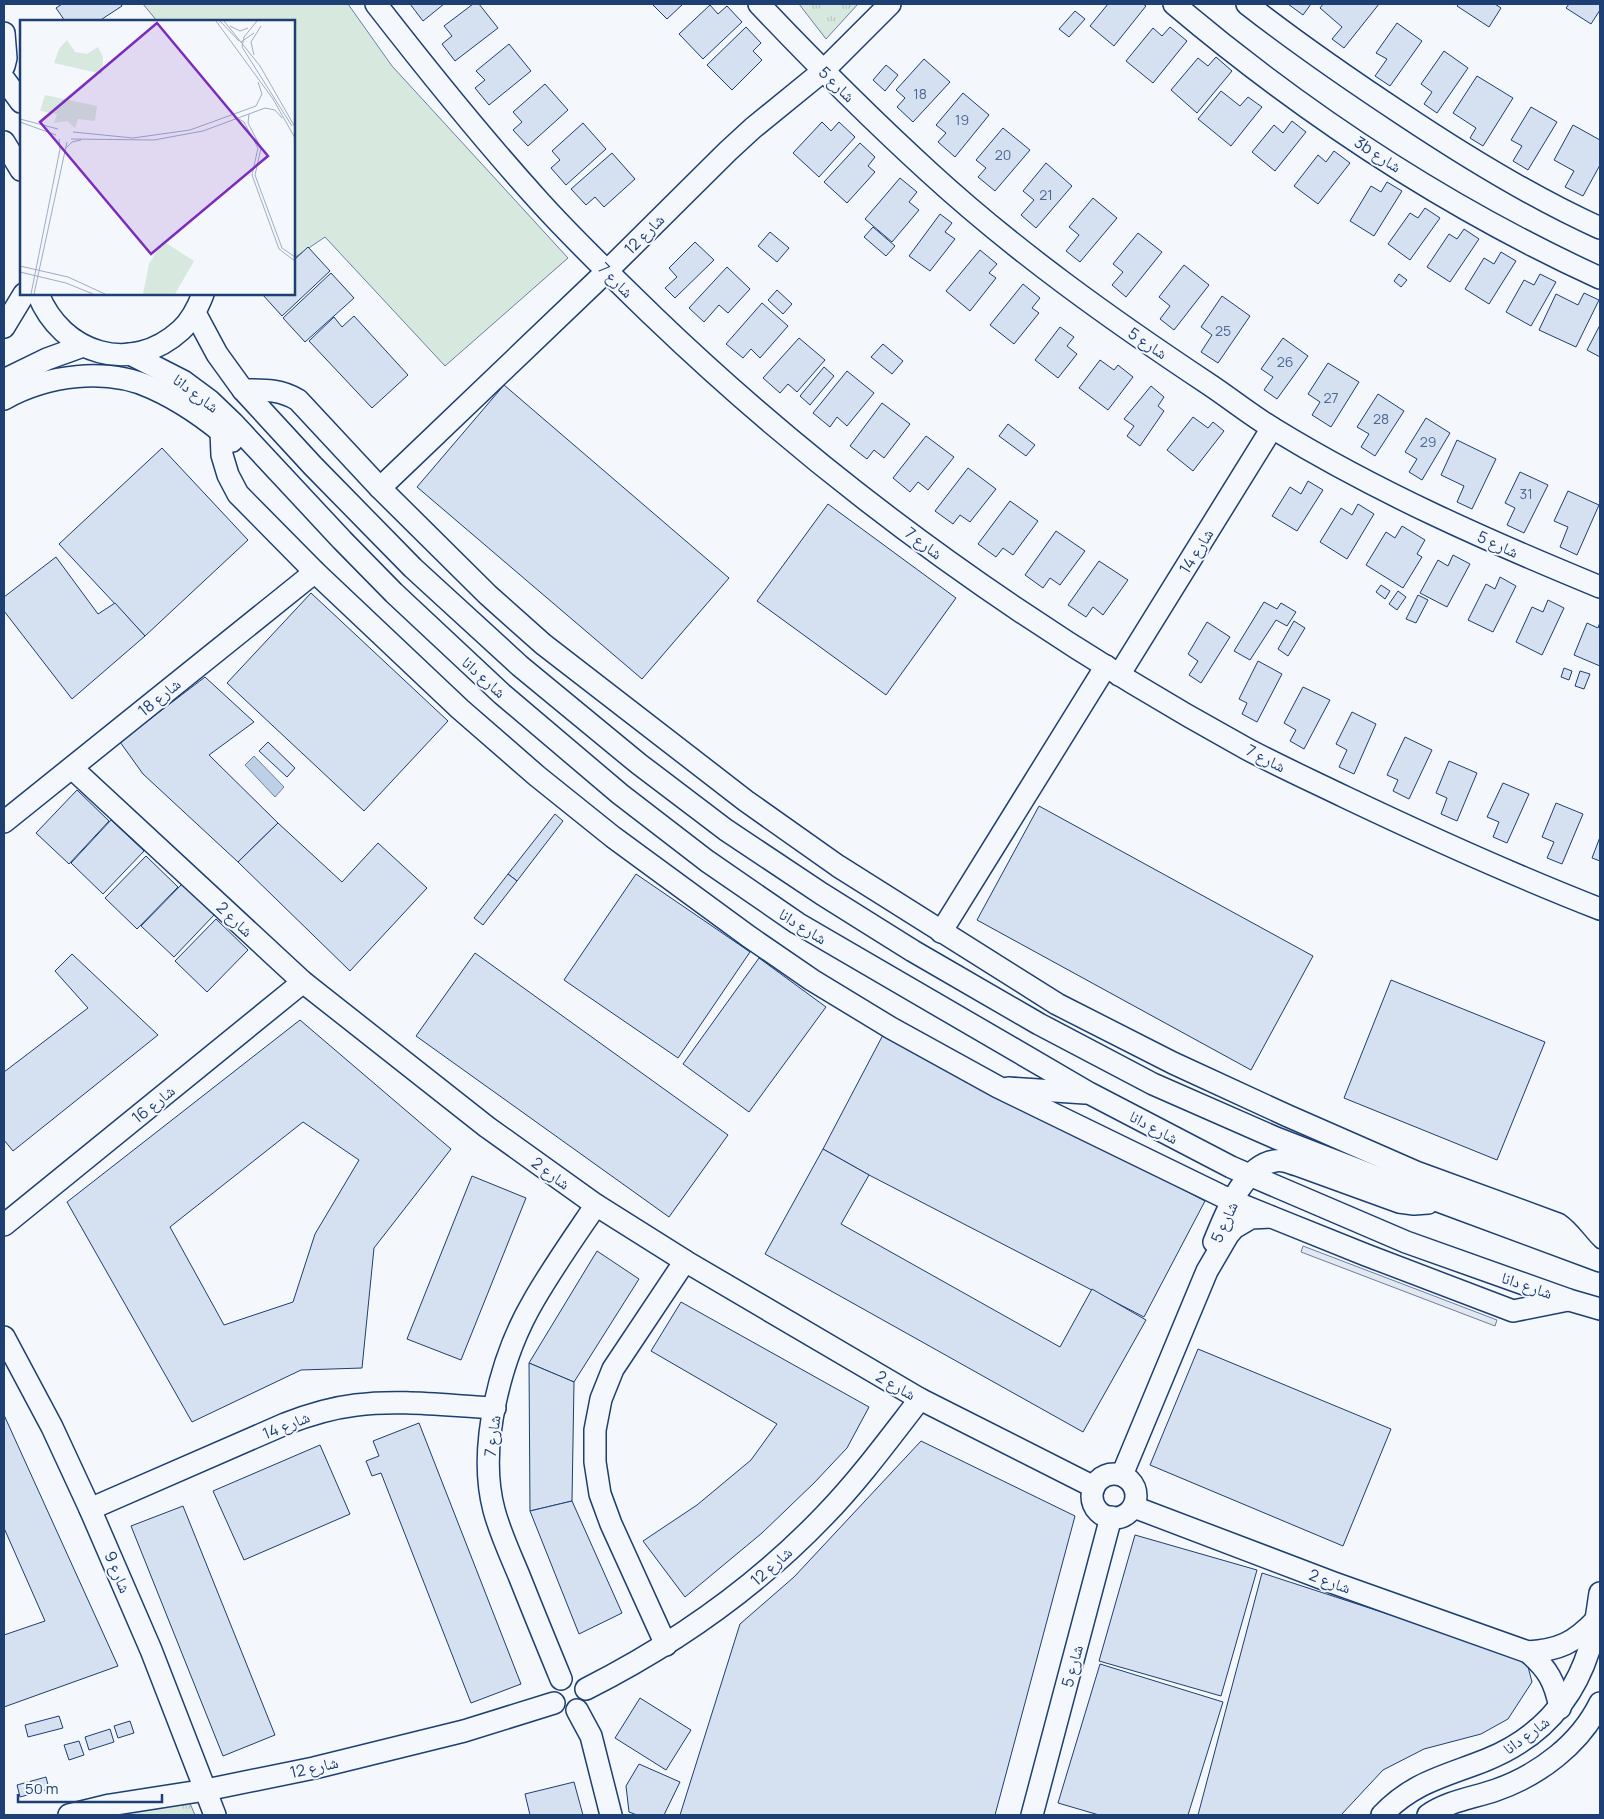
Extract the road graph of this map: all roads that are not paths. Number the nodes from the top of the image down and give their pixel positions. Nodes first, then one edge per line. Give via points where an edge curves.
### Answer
1 (376, 4) edge
2 (760, 4) edge
3 (890, 4) edge
4 (1174, 4) edge
5 (1247, 4) edge
6 (4, 33) edge
7 (4, 66) edge
8 (823, 71) junction
9 (4, 79) edge
10 (20, 101) edge
11 (4, 142) edge
12 (20, 168) edge
13 (1600, 228) edge
14 (607, 271) junction
15 (1600, 278) edge
16 (23, 295) edge
17 (38, 295) edge
18 (203, 295) edge
19 (195, 313) junction
20 (4, 327) edge
21 (83, 346) junction
22 (130, 354) junction
23 (4, 380) edge
24 (243, 390) junction
25 (4, 399) edge
26 (1272, 428) junction
27 (222, 432) junction
28 (380, 488) junction
29 (342, 540) junction
30 (315, 572) junction
31 (1600, 587) edge
32 (1113, 670) junction
33 (72, 768) junction
34 (4, 822) edge
35 (1600, 909) edge
36 (941, 932) junction
37 (303, 982) junction
38 (998, 1087) junction
39 (1090, 1093) junction
40 (1250, 1176) junction
41 (1232, 1201) junction
42 (1441, 1202) junction
43 (596, 1205) junction
44 (1272, 1217) junction
45 (4, 1225) edge
46 (1595, 1259) edge
47 (685, 1261) junction
48 (1207, 1271) junction
49 (1569, 1300) junction
50 (1600, 1309) edge
51 (4, 1337) edge
52 (920, 1400) junction
53 (495, 1408) junction
54 (1122, 1475) junction
55 (1094, 1487) junction
56 (1134, 1507) junction
57 (90, 1509) junction
58 (1111, 1518) junction
59 (1600, 1593) edge
60 (1596, 1620) junction
61 (666, 1645) junction
62 (1528, 1652) junction
63 (561, 1679) junction
64 (586, 1688) junction
65 (554, 1703) junction
66 (1600, 1703) edge
67 (1560, 1708) junction
68 (577, 1710) junction
69 (206, 1790) junction
70 (69, 1815) edge
71 (214, 1815) edge
72 (611, 1815) edge
73 (1032, 1815) edge
74 (1382, 1815) edge
75 (1428, 1815) edge

1 - 14 street, شارع 7 via 474,126 540,202
2 - 8 street, شارع 5
3 - 8 street, شارع 12
4 - 15 street, 3b شارع via 1257,71 1369,149 1470,211
5 - 13 street via 1340,73 1442,141
6 - 7 street
8 - 14 street, شارع 12 via 728,151
8 - 26 street, شارع 5 via 930,173 998,231 1140,338
9 - 10 street
11 - 12 street
14 - 28 street, شارع 12
14 - 32 street, شارع 7 via 769,422 853,490 971,578
16 - 20 street
17 - 21 street via 54,324
18 - 19 street
19 - 22 street via 167,341 149,350
19 - 24 street, شارع دانا via 217,354
21 - 22 street via 98,352
21 - 23 street
22 - 29 street, شارع دانا via 183,381 210,401
24 - 28 street via 277,390 298,400
24 - 42 street, شارع دانا via 362,516 466,618 639,764 726,830 912,951 1039,1024 1153,1084 1276,1138
25 - 27 street via 42,382 69,377 124,379 150,387 175,400
26 - 31 street, شارع 5 via 1431,514
26 - 32 street, شارع 14
27 - 29 street via 312,520
27 - 30 street via 222,455 238,494
28 - 36 street via 488,595 543,644 746,801 838,866
29 - 39 street, شارع دانا via 502,694 620,794 707,861 797,923
30 - 33 street, شارع 18
30 - 38 street via 460,709 613,837 812,980
32 - 35 street, شارع 7 via 1250,750 1423,835
32 - 36 street, شارع 14
33 - 34 street, شارع 18
33 - 37 street, شارع 2
36 - 46 street via 1056,1004 1200,1075 1416,1172 1558,1224
37 - 43 street, شارع 2 via 487,1127
37 - 45 street, شارع 16
38 - 39 street
38 - 41 street
39 - 40 street, شارع دانا
40 - 41 street, شارع 5
40 - 42 street, شارع 5 via 1267,1162 1283,1160 1400,1202
40 - 49 street, شارع دانا via 1406,1242
41 - 44 street
41 - 48 street, شارع 5 via 1211,1251
42 - 46 street, شارع دانا
43 - 47 street, شارع 2
43 - 53 street, شارع 7 via 533,1300 504,1371
44 - 48 street, شارع 5 via 1251,1218 1234,1228
44 - 49 street via 1513,1311
47 - 52 street, شارع 2
47 - 61 street via 613,1369 601,1399 595,1430 594,1462 600,1494
48 - 54 street, شارع 5
49 - 50 street, شارع دانا
51 - 57 street, شارع 9 via 52,1427
52 - 55 street, شارع 2
52 - 61 street, شارع 12 via 858,1477 794,1546 709,1617
53 - 57 street, شارع 14 via 376,1403 329,1410 285,1424
53 - 63 street, شارع 7 via 488,1476 494,1510
54 - 55 street via 1109,1474 1097,1481
54 - 56 street via 1134,1485
55 - 58 street via 1095,1507
56 - 58 street via 1124,1516
56 - 62 street, شارع 2
57 - 69 street, شارع 9 via 151,1650
58 - 73 street, شارع 5
59 - 60 street, شارع دانا
60 - 62 street, شارع 2 via 1583,1634 1566,1644
60 - 67 street, شارع دانا via 1577,1680
61 - 64 street, شارع 12
62 - 67 street, شارع 2 via 1550,1676
63 - 64 street via 575,1678
63 - 65 street via 553,1690
64 - 68 street via 587,1697
65 - 68 street via 568,1712
65 - 69 street, شارع 12 via 446,1736
66 - 75 street, شارع دانا via 1580,1733 1556,1757 1528,1776 1438,1808
67 - 74 street, شارع دانا via 1513,1748 1422,1784
68 - 72 street via 591,1736
69 - 70 street, شارع 12
69 - 71 street, شارع 9

